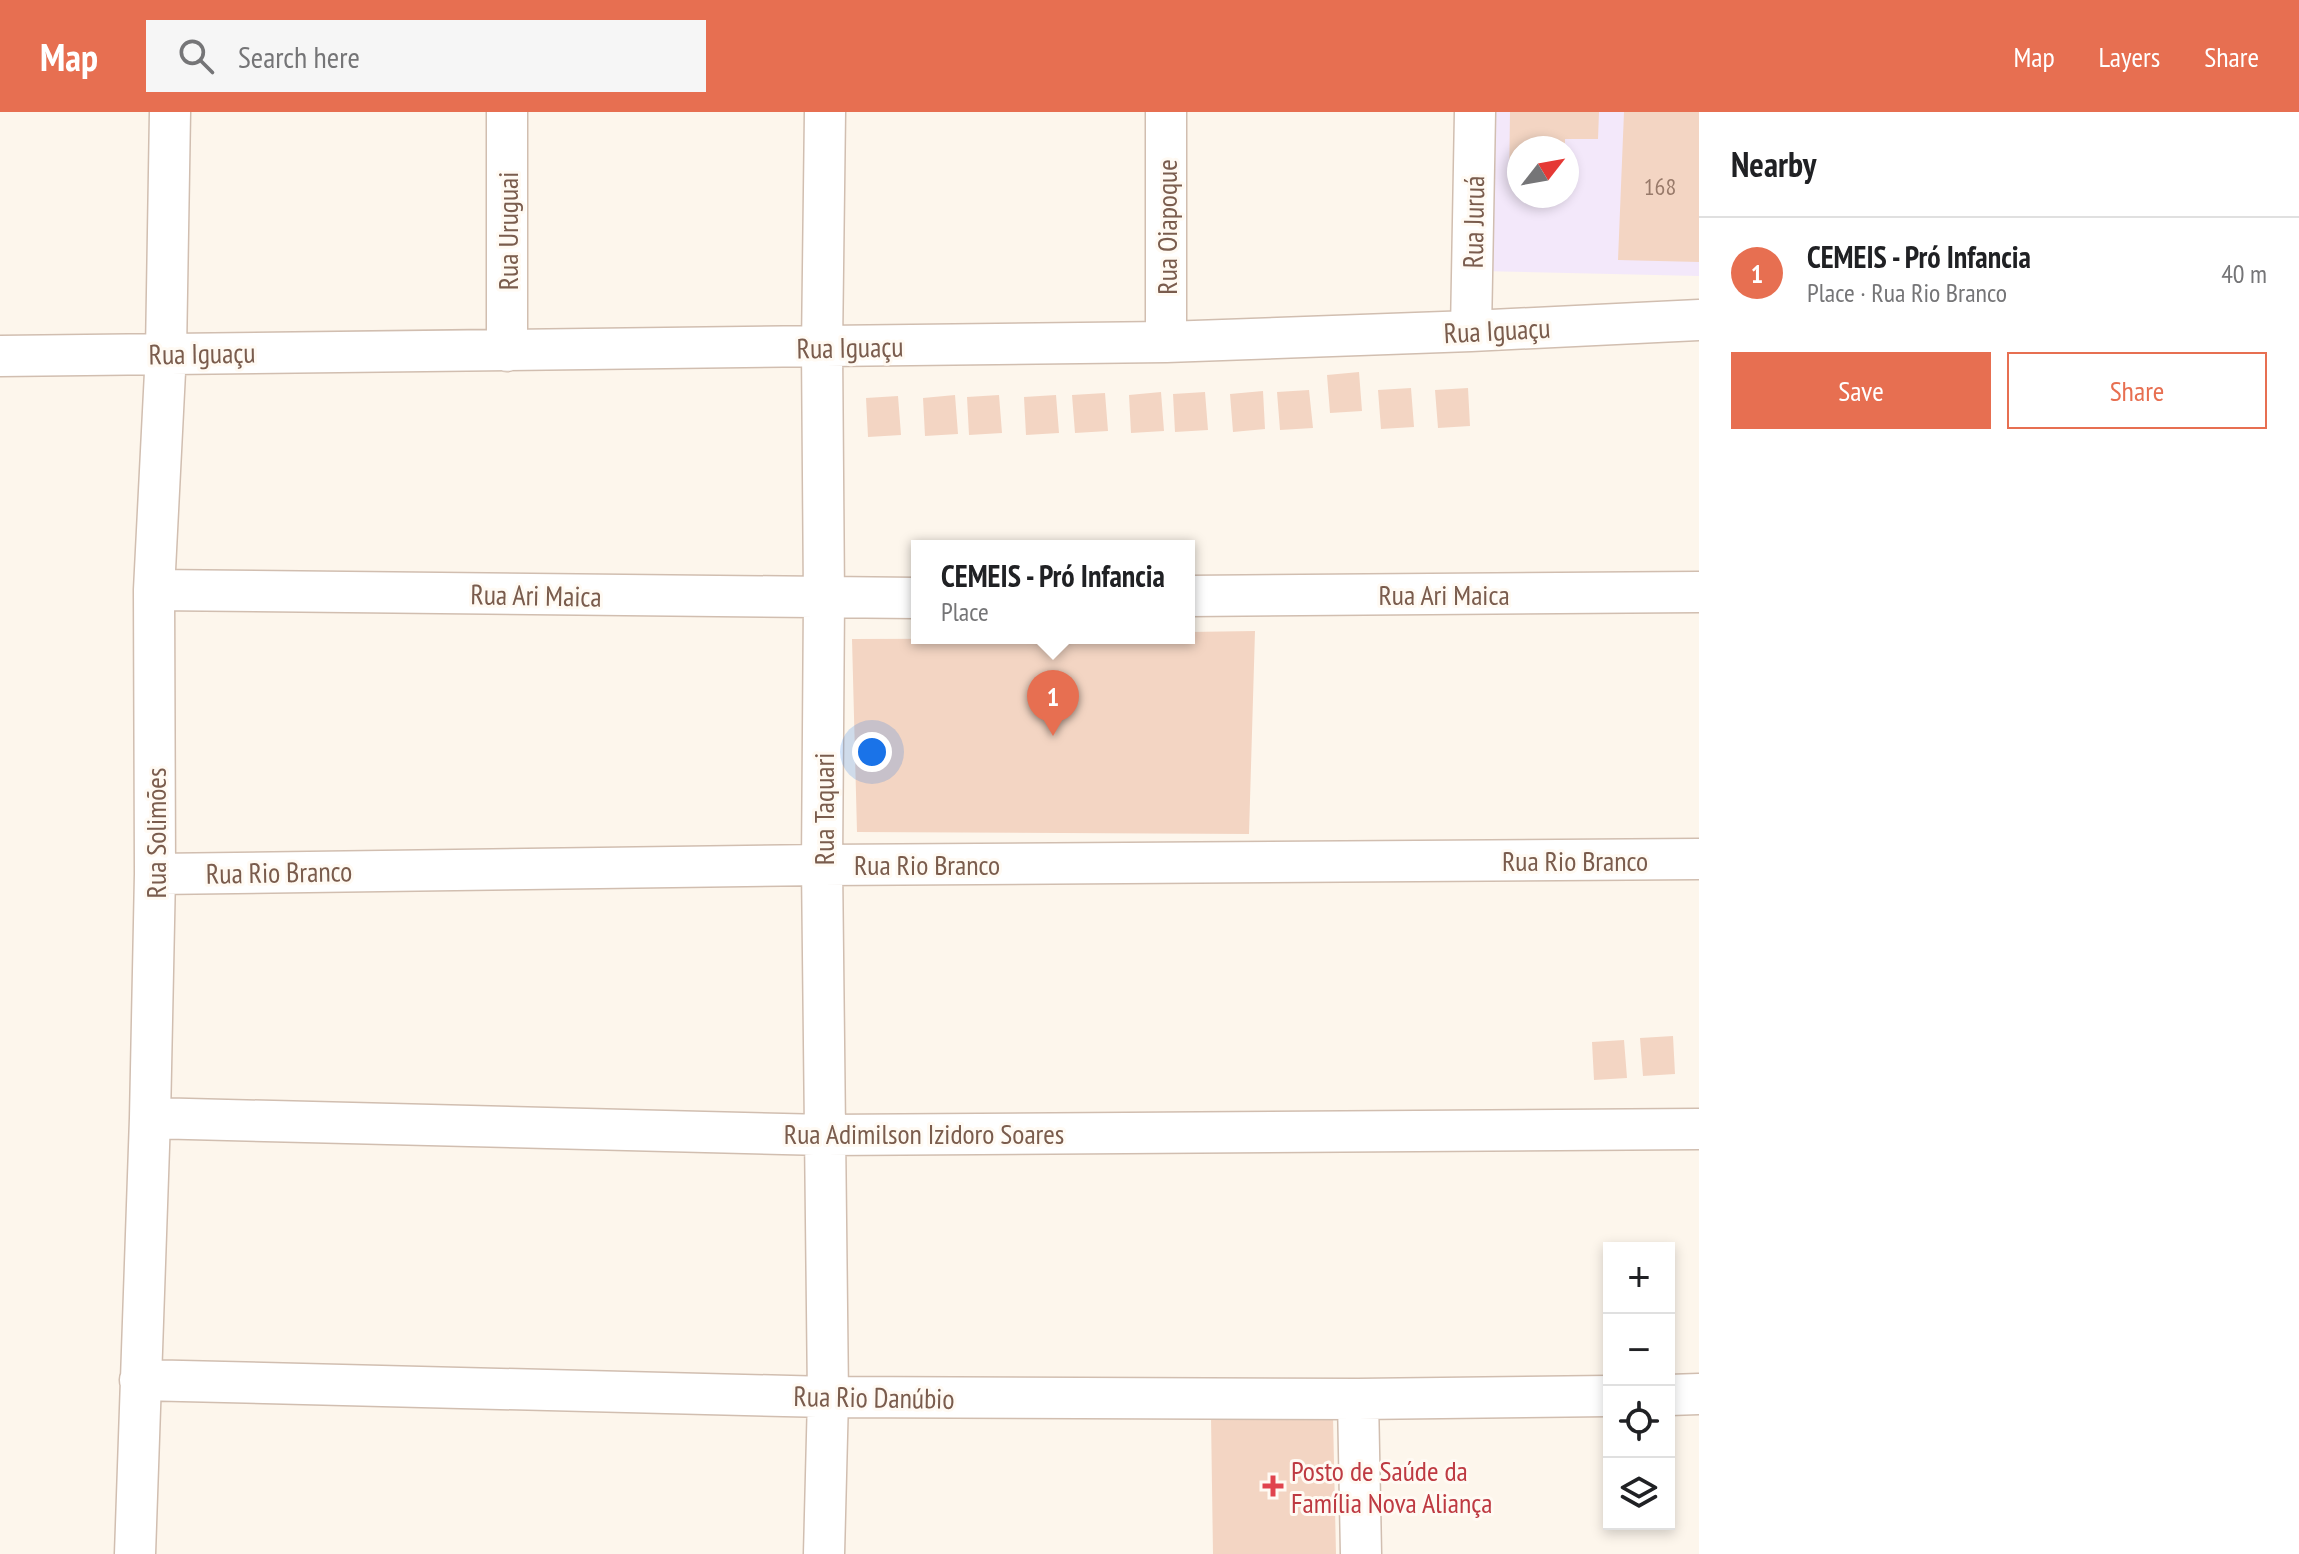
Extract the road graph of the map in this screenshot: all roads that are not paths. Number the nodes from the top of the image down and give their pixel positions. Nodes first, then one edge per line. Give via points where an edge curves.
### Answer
1 (170, 112) edge
2 (507, 112) edge
3 (825, 112) edge
4 (1166, 112) edge
5 (1475, 112) edge
6 (1699, 320) edge
7 (1471, 331) junction
8 (1166, 342) junction
9 (822, 347) junction
10 (507, 351) junction
11 (166, 352) junction
12 (0, 356) edge
13 (154, 590) junction
14 (1699, 592) edge
15 (1195, 596) edge
16 (911, 598) edge
17 (824, 599) junction
18 (1699, 859) edge
19 (822, 865) junction
20 (155, 874) junction
21 (150, 1118) junction
22 (1699, 1129) edge
23 (825, 1135) junction
24 (140, 1380) junction
25 (1699, 1394) edge
26 (1675, 1395) edge
27 (1603, 1396) edge
28 (828, 1397) junction
29 (1358, 1399) junction
30 (135, 1554) edge
31 (824, 1554) edge
32 (1361, 1554) edge

1 - 11 street, Rua Solimões
2 - 10 street, Rua Uruguai
3 - 9 street, Rua Taquari
4 - 8 street, Rua Oiapoque
5 - 7 street, Rua Juruá
6 - 7 street, Rua Iguaçu
7 - 8 street, Rua Iguaçu
8 - 9 street, Rua Iguaçu
9 - 10 street, Rua Iguaçu
9 - 17 street, Rua Taquari
10 - 11 street, Rua Iguaçu
11 - 12 street, Rua Iguaçu
11 - 13 street, Rua Solimões
13 - 17 street, Rua Ari Maica
13 - 20 street, Rua Solimões
14 - 15 street, Rua Ari Maica
16 - 17 street, Rua Ari Maica
17 - 19 street, Rua Taquari
18 - 19 street, Rua Rio Branco
19 - 20 street, Rua Rio Branco
19 - 23 street, Rua Taquari
20 - 21 street, Rua Solimões
21 - 23 street, Rua Adimilson Izidoro Soares
21 - 24 street, Rua Solimões
22 - 23 street, Rua Adimilson Izidoro Soares
23 - 28 street, Rua Taquari
24 - 28 street, Rua Rio Danúbio
24 - 30 street, Rua Solimões
25 - 26 street
27 - 29 street, Rua Rio Danúbio
28 - 29 street, Rua Rio Danúbio
28 - 31 street, Rua Taquari
29 - 32 street

